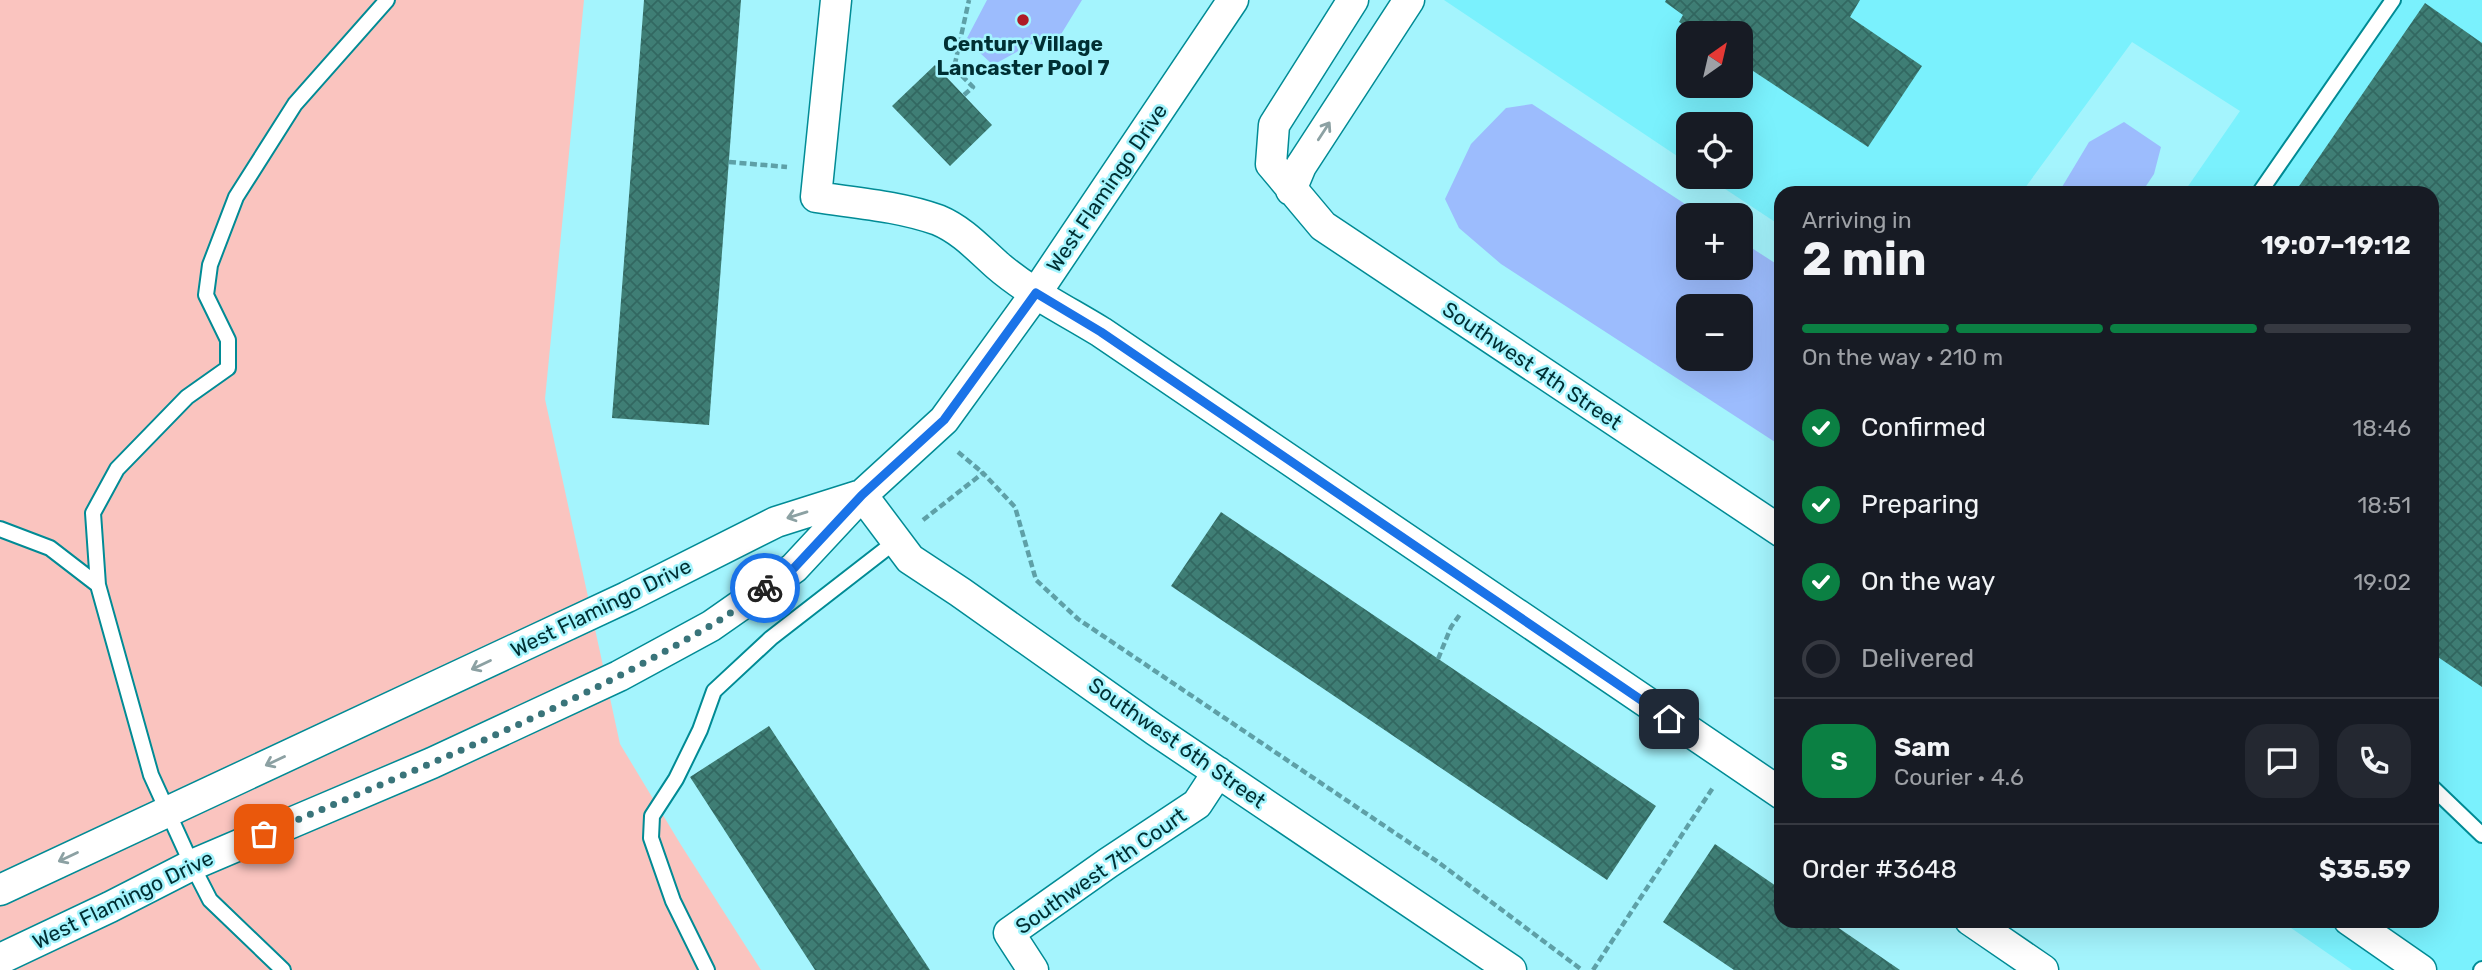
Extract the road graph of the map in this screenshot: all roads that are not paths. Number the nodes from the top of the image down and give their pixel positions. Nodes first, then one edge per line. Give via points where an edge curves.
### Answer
1 (387, 0) edge
2 (836, 0) edge
3 (1233, 0) edge
4 (1353, 0) edge
5 (1409, 0) edge
6 (2393, 0) edge
7 (2264, 186) edge
8 (1291, 190) junction
9 (1036, 293) junction
10 (862, 495) junction
11 (1774, 527) edge
12 (0, 528) edge
13 (896, 541) junction
14 (98, 585) junction
15 (1218, 772) junction
16 (1774, 789) edge
17 (2439, 794) edge
18 (167, 811) junction
19 (2482, 835) edge
20 (192, 864) junction
21 (0, 890) edge
22 (1982, 928) edge
23 (2361, 928) edge
24 (0, 959) edge
25 (282, 970) edge
26 (707, 970) edge
27 (1033, 970) edge
28 (1511, 970) edge
29 (2043, 970) edge
30 (2421, 970) edge

1 - 14 lane via 296,104 236,197 210,265 206,296 228,340 228,368 187,397 117,469 93,513
2 - 9 street via 818,183 939,221 971,240
3 - 9 street, West Flamingo Drive
4 - 8 street, Southwest 4th Street via 1274,125 1271,163
8 -> 5 street via 1301,166
6 - 7 lane
8 - 11 street, Southwest 4th Street via 1323,226
9 - 10 street, West Flamingo Drive via 944,420
9 - 16 street via 1101,332
10 - 13 street, Southwest 6th Street
10 -> 18 street, West Flamingo Drive via 776,522 627,597
10 - 20 street, West Flamingo Drive via 794,568 711,626 509,729
12 - 14 lane via 50,548
13 - 15 street, Southwest 6th Street via 910,559
13 - 26 lane via 772,638 714,691 677,779 652,816 651,838 673,901
14 - 18 lane via 151,775
15 - 27 street, Southwest 7th Court via 1197,804 1009,933
15 - 28 street, Southwest 6th Street
17 - 19 lane
18 - 20 lane
18 -> 21 street, West Flamingo Drive
20 - 24 street, West Flamingo Drive
20 - 25 lane via 210,901
22 - 29 street
23 - 30 street

